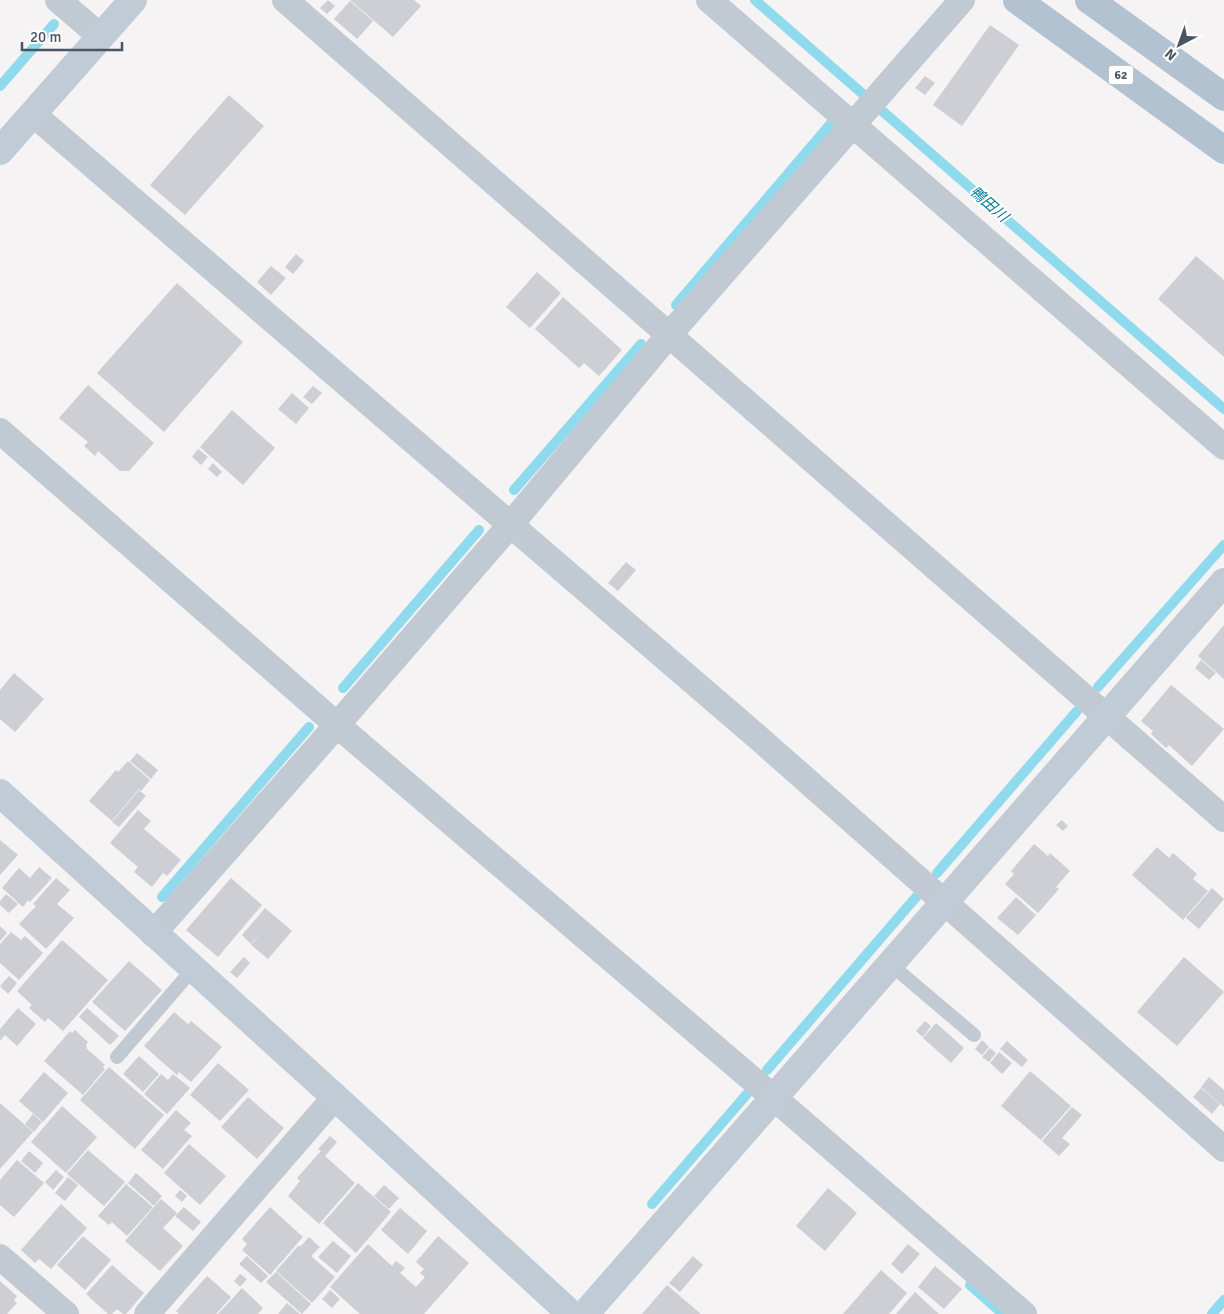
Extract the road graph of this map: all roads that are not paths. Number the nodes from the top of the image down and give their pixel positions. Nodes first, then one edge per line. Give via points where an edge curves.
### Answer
1 (58, 0) edge
2 (133, 0) edge
3 (285, 0) edge
4 (709, 0) edge
5 (962, 0) edge
6 (1017, 0) edge
7 (1089, 0) edge
8 (100, 37) junction
9 (1224, 97) edge
10 (865, 109) junction
11 (33, 114) junction
12 (1224, 150) edge
13 (0, 151) edge
14 (669, 335) junction
15 (0, 431) edge
16 (1224, 446) edge
17 (511, 524) junction
18 (1224, 582) edge
19 (1107, 716) junction
20 (338, 725) junction
21 (0, 793) edge
22 (1224, 818) edge
23 (944, 902) junction
24 (153, 934) junction
25 (890, 964) junction
26 (193, 969) junction
27 (974, 1035) dead end
28 (117, 1057) dead end
29 (335, 1097) junction
30 (774, 1097) junction
31 (1224, 1149) edge
32 (0, 1257) edge
33 (66, 1314) edge
34 (148, 1314) edge
35 (571, 1314) edge
36 (585, 1314) edge
37 (1024, 1314) edge

1 - 8 street
2 - 8 street
3 - 14 street
4 - 10 street
5 - 10 street
6 - 12 main road, 62
7 - 9 main road
8 - 11 street
10 - 14 street
10 - 16 street
11 - 13 street
11 - 17 street
14 - 17 street
14 - 19 street
15 - 20 street
17 - 20 street
17 - 23 street
18 - 19 street
19 - 22 street
19 - 23 street
20 - 24 street
20 - 30 street
21 - 24 street
23 - 25 street
23 - 31 street
24 - 26 street
25 - 27 lane
25 - 30 street
26 - 28 lane
26 - 29 street
29 - 34 street
29 - 35 street
30 - 36 street
30 - 37 street
32 - 33 street

